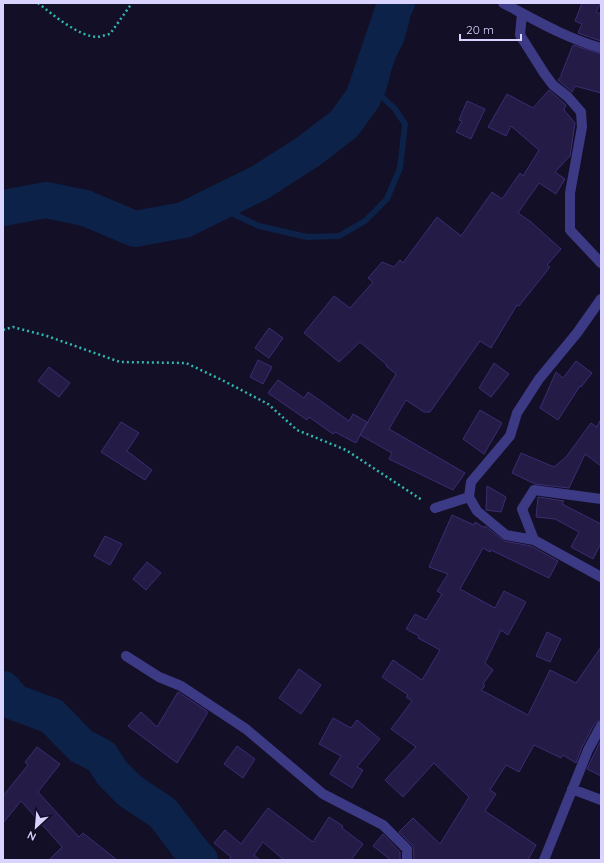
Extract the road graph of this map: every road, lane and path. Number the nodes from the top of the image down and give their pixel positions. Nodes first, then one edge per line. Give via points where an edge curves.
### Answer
1 (38, 3) edge
2 (132, 3) edge
3 (503, 3) edge
4 (522, 13) junction
5 (601, 48) edge
6 (601, 263) edge
7 (601, 299) edge
8 (3, 330) edge
9 (469, 497) junction
10 (601, 499) edge
11 (435, 508) joint
12 (534, 540) junction
13 (601, 577) edge
14 (126, 656) dead end
15 (601, 726) edge
16 (572, 789) junction
17 (601, 800) edge
18 (407, 860) edge
19 (544, 860) edge

1 - 2 path via 79,31 97,37 110,34
3 - 4 street
4 - 5 street via 567,36
4 - 6 street via 520,35 553,85 581,112 582,127 570,193 570,230
7 - 9 street via 539,379 517,413 510,436 471,482
8 - 11 path via 13,327 47,336 120,362 186,363 268,404 297,430 346,450
9 - 11 street
9 - 12 street via 477,511 506,535
10 - 12 street via 534,490 522,509
12 - 13 street
14 - 18 street via 159,677 181,686 246,729 323,794 383,825 407,849
15 - 16 street
16 - 17 street
16 - 19 street

